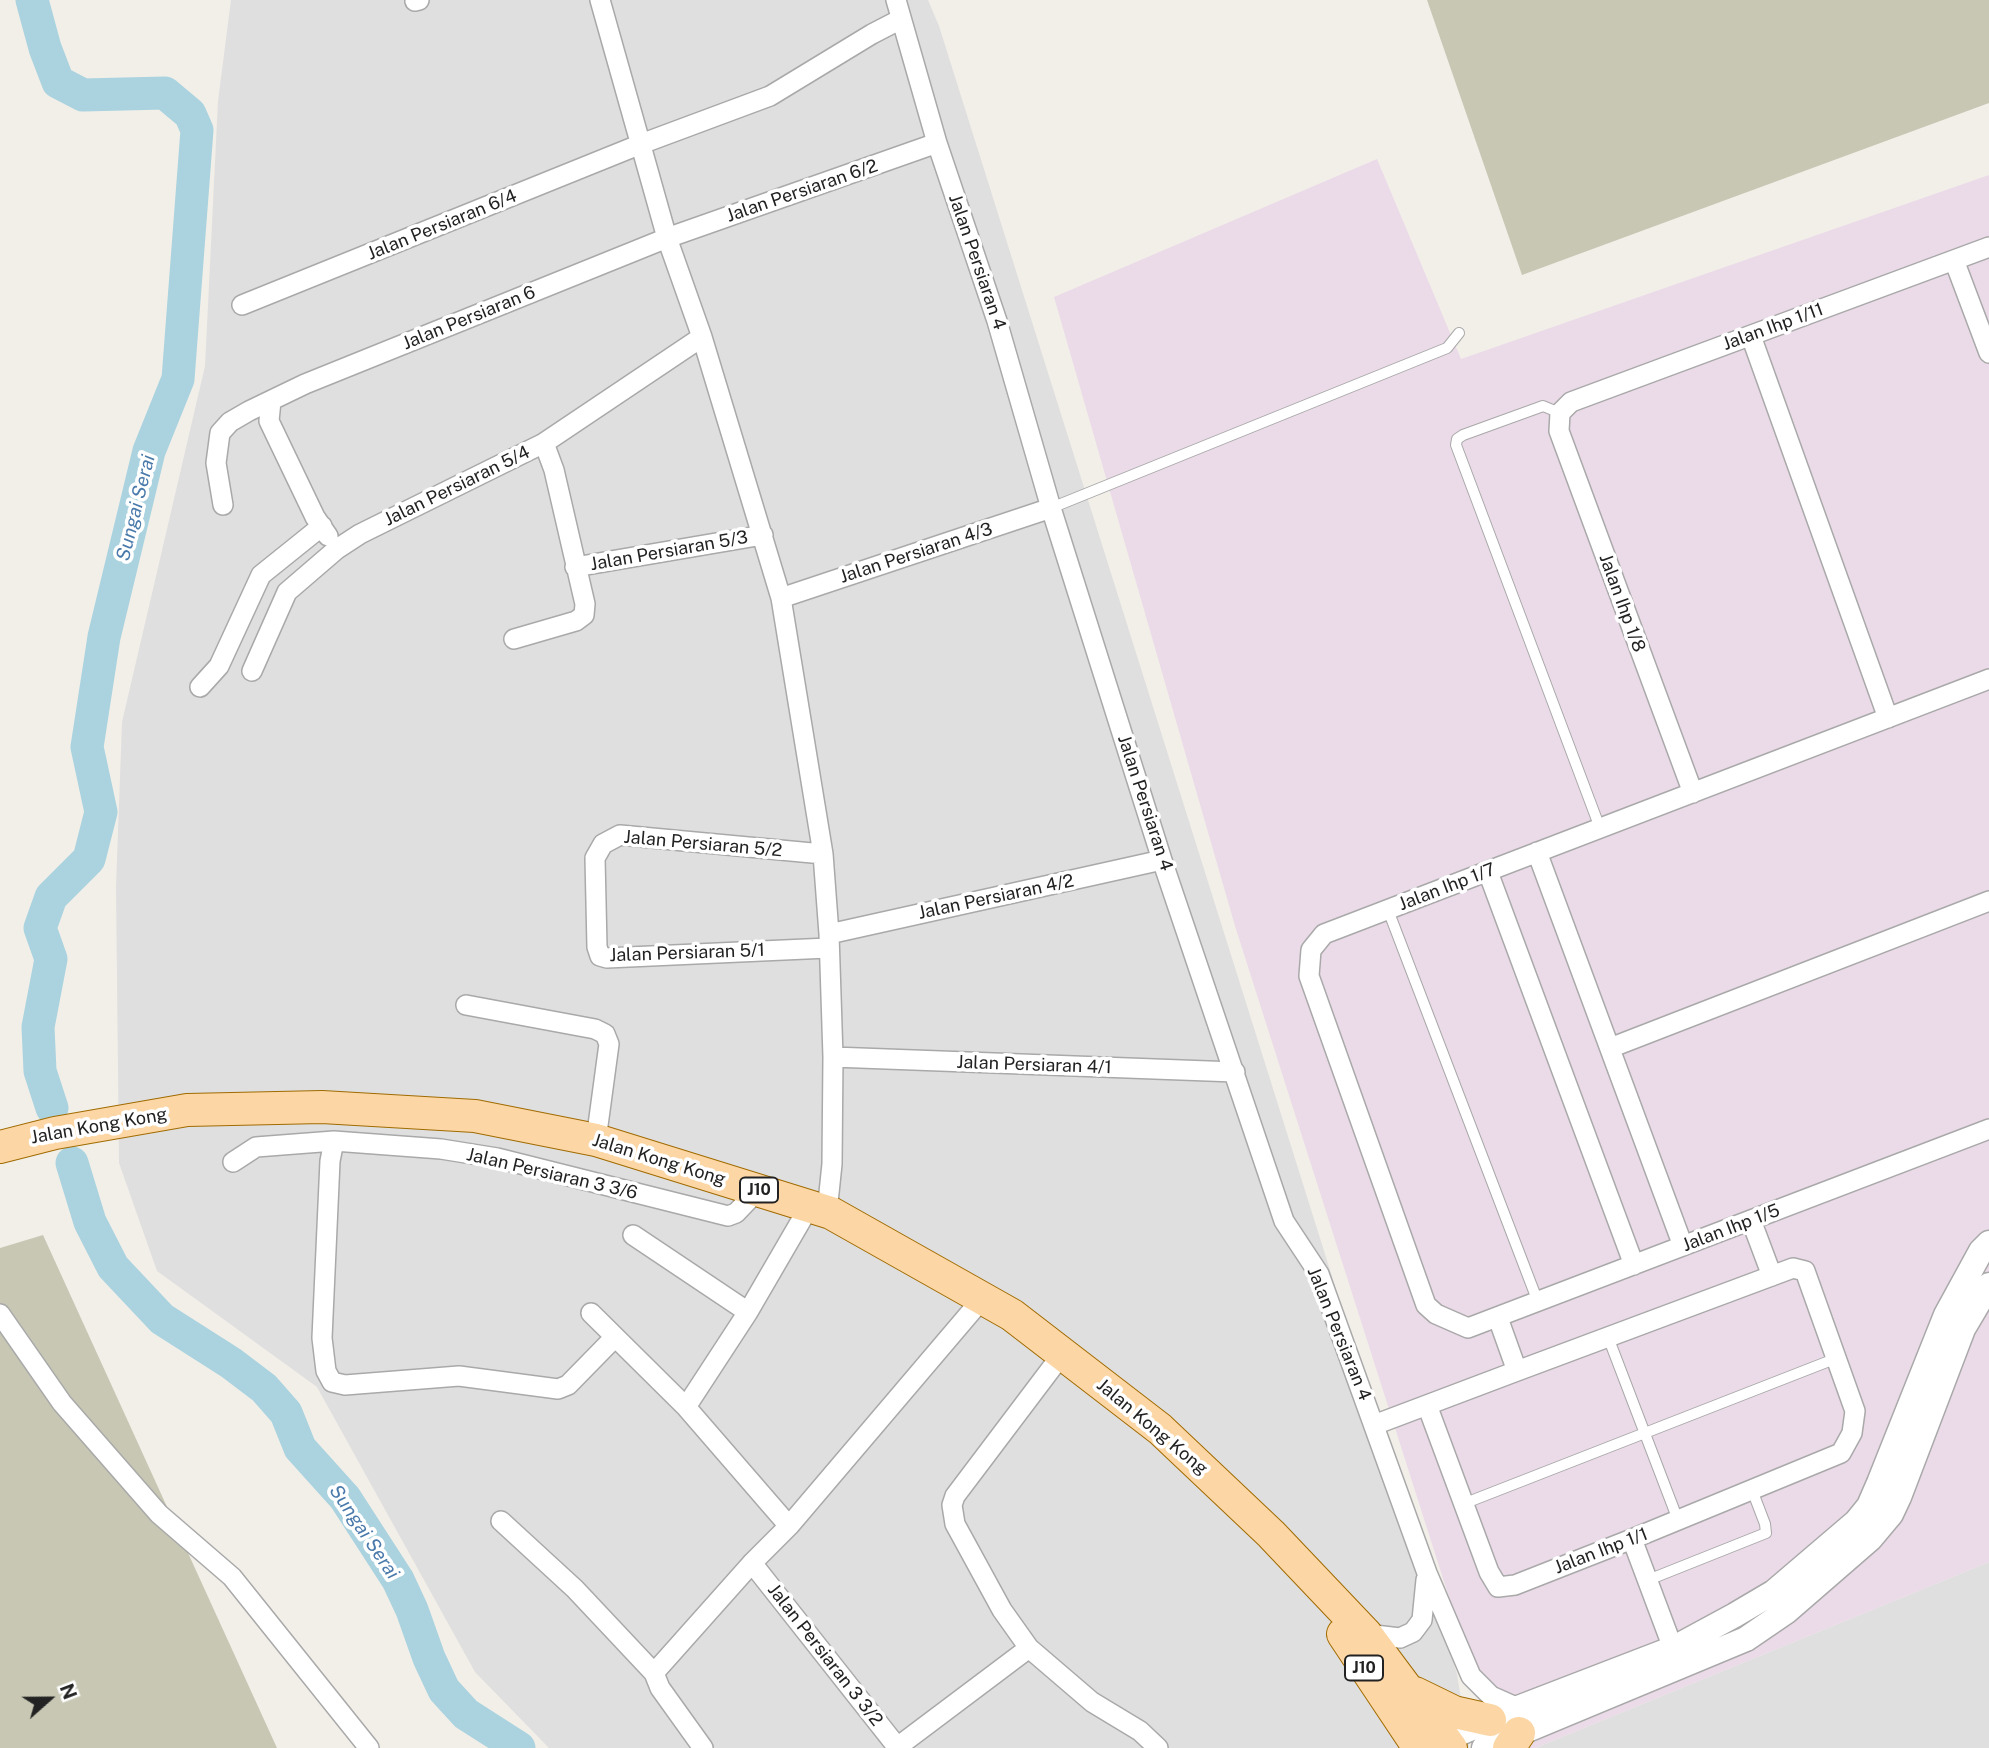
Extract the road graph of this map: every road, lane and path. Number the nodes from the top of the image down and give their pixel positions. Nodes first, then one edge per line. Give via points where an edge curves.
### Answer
1 (600, 0) edge
2 (899, 10) edge
3 (937, 143) junction
4 (642, 144) junction
5 (667, 238) junction
6 (1989, 247) edge
7 (1954, 260) junction
8 (242, 305) dead end
9 (1459, 333) dead end
10 (1751, 335) junction
11 (702, 337) junction
12 (1988, 345) edge
13 (271, 401) junction
14 (1560, 413) junction
15 (544, 443) junction
16 (223, 505) dead end
17 (1051, 508) junction
18 (322, 526) junction
19 (763, 535) junction
20 (337, 549) junction
21 (575, 568) junction
22 (781, 598) junction
23 (514, 639) dead end
24 (252, 671) dead end
25 (1989, 679) edge
26 (200, 687) dead end
27 (1888, 718) junction
28 (1693, 793) junction
29 (1600, 828) junction
30 (1537, 852) junction
31 (823, 855) junction
32 (1162, 860) junction
33 (1488, 872) junction
34 (1989, 901) edge
35 (596, 902) joint
36 (1388, 910) junction
37 (829, 941) junction
38 (466, 1005) dead end
39 (1609, 1048) junction
40 (834, 1057) junction
41 (1235, 1072) junction
42 (1989, 1129) edge
43 (596, 1139) junction
44 (334, 1141) junction
45 (8, 1144) edge
46 (233, 1162) dead end
47 (758, 1190) junction
48 (818, 1209) junction
49 (1751, 1220) junction
50 (633, 1235) dead end
51 (1989, 1243) edge
52 (1683, 1247) junction
53 (1634, 1265) junction
54 (1772, 1276) junction
55 (1989, 1285) edge
56 (982, 1299) junction
57 (1538, 1302) junction
58 (748, 1312) junction
59 (591, 1313) dead end
60 (0, 1314) edge
61 (1498, 1318) junction
62 (1474, 1327) joint
63 (615, 1337) junction
64 (1608, 1337) junction
65 (1063, 1353) junction
66 (1837, 1358) junction
67 (1517, 1371) junction
68 (1427, 1405) junction
69 (686, 1407) junction
70 (1374, 1425) junction
71 (1645, 1433) junction
72 (1752, 1490) junction
73 (1464, 1504) junction
74 (1678, 1520) junction
75 (501, 1521) dead end
76 (789, 1526) junction
77 (1632, 1539) junction
78 (752, 1563) junction
79 (1427, 1573) junction
80 (1648, 1580) junction
81 (1317, 1583) junction
82 (1366, 1634) junction
83 (1029, 1648) junction
84 (1677, 1658) junction
85 (654, 1673) junction
86 (1408, 1689) junction
87 (1504, 1731) edge
88 (1435, 1746) edge
89 (369, 1748) edge
90 (703, 1748) edge
91 (897, 1748) edge
92 (1158, 1748) edge

1 - 4 street
2 - 3 street, Jalan Persiaran 4
2 - 4 street, Jalan Persiaran 6/4 via 872,34 769,96
3 - 5 street, Jalan Persiaran 6/2
3 - 17 street, Jalan Persiaran 4 via 997,321
4 - 5 street
4 - 8 street, Jalan Persiaran 6/4
5 - 11 street
5 - 13 street, Jalan Persiaran 6
6 - 7 street, Jalan Ihp 1/11
7 - 10 street, Jalan Ihp 1/11
7 - 12 street
9 - 17 lane via 1447,348
10 - 14 street, Jalan Ihp 1/11 via 1571,402
10 - 27 street
11 - 15 street, Jalan Persiaran 5/4
11 - 19 street
13 - 16 street, Jalan Persiaran 6 via 230,422 220,433 216,463
13 - 18 street via 270,421
14 - 28 street, Jalan Ihp 1/8 via 1559,431
14 - 29 lane via 1543,406 1463,435 1456,445
15 - 20 street, Jalan Persiaran 5/4
15 - 21 street
17 - 22 street, Jalan Persiaran 4/3
17 - 32 street, Jalan Persiaran 4
18 - 20 street
18 - 26 street via 261,575 219,666
19 - 21 street, Jalan Persiaran 5/3
19 - 22 street
20 - 24 street, Jalan Persiaran 5/4 via 287,592
21 - 23 street via 584,615
22 - 31 street
25 - 27 street, Jalan Ihp 1/7
27 - 28 street, Jalan Ihp 1/7
28 - 29 street, Jalan Ihp 1/7
29 - 30 street, Jalan Ihp 1/7
30 - 33 street, Jalan Ihp 1/7
30 - 39 street
31 - 35 street, Jalan Persiaran 5/2 via 620,835 603,844 595,858
31 - 37 street
32 - 37 street, Jalan Persiaran 4/2
32 - 41 street, Jalan Persiaran 4
33 - 36 street, Jalan Ihp 1/7
33 - 53 street
34 - 39 street
35 - 37 street, Jalan Persiaran 5/1 via 597,947 600,956 607,958
36 - 57 lane
36 - 62 street, Jalan Ihp 1/7 via 1324,934 1311,950 1309,976 1426,1305 1436,1314
37 - 40 street
38 - 43 street via 605,1034 610,1044
39 - 52 street
40 - 41 street, Jalan Persiaran 4/1
40 - 48 street via 832,1164
41 - 70 street, Jalan Persiaran 4 via 1284,1221 1319,1274
42 - 49 street, Jalan Ihp 1/5
43 - 45 main road, Jalan Kong Kong / J10 via 475,1116 322,1107 187,1110
43 - 47 main road, Jalan Kong Kong / J10
44 - 46 street via 256,1147
44 - 47 street, Jalan Persiaran 3 3/6 via 497,1158 728,1216
44 - 63 street via 322,1338 332,1382 345,1385 459,1376 558,1389 568,1385
47 - 48 main road, Jalan Kong Kong / J10
48 - 56 main road, Jalan Kong Kong / J10
48 - 58 street
49 - 52 street, Jalan Ihp 1/5
49 - 54 street
50 - 58 street
51 - 84 street via 1946,1315 1869,1506 1802,1571
52 - 53 street, Jalan Ihp 1/5
53 - 57 street, Jalan Ihp 1/5
54 - 64 street
54 - 66 street via 1793,1268 1805,1271
55 - 84 street via 1963,1329 1891,1514 1870,1539 1765,1628 1717,1653
56 - 65 main road, Jalan Kong Kong / J10
56 - 76 street
57 - 61 street, Jalan Ihp 1/5
58 - 69 street
59 - 63 street
60 - 89 street via 62,1403 159,1514 232,1577
61 - 62 street, Jalan Ihp 1/5
61 - 67 street
63 - 69 street
64 - 67 street
64 - 71 lane
65 - 81 main road, Jalan Kong Kong / J10 via 1160,1429
65 - 83 street via 952,1506 955,1524 978,1569
66 - 71 lane
66 - 72 street, Jalan Ihp 1/1 via 1856,1411 1852,1433 1841,1453
67 - 68 street
68 - 70 street
68 - 73 street, Jalan Ihp 1/1
69 - 76 street
70 - 79 street, Jalan Persiaran 4
71 - 73 lane
71 - 74 lane
72 - 74 street, Jalan Ihp 1/1
72 - 80 lane via 1766,1533
73 - 77 street, Jalan Ihp 1/1 via 1498,1587 1514,1585
74 - 77 street, Jalan Ihp 1/1
75 - 85 street via 575,1589
76 - 78 street
77 - 80 street
78 - 85 street
78 - 91 street, Jalan Persiaran 3 3/2
79 - 82 street via 1422,1620 1413,1632 1400,1638
79 - 87 street, Jalan Persiaran 4 via 1471,1676 1491,1696
80 - 84 street
81 - 82 main road, Jalan Kong Kong / J10
81 - 88 main road, Jalan Kong Kong / J10 via 1350,1647
82 - 86 main road, Jalan Kong Kong / J10
83 - 91 street
83 - 92 street via 1091,1702 1140,1731
84 - 87 street
85 - 90 street via 660,1689
86 - 87 main road
86 - 88 main road, Jalan Kong Kong / J10
87 - 88 street

